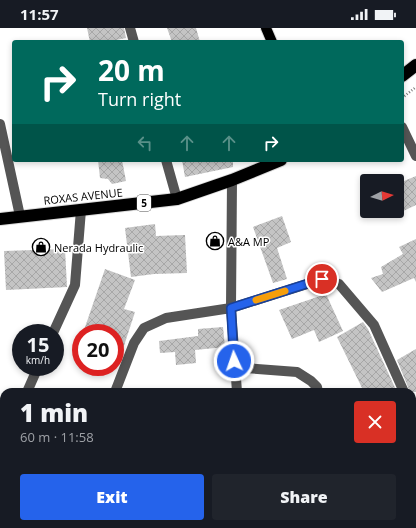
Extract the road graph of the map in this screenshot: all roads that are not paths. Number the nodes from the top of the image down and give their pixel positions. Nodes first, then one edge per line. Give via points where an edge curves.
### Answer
1 (130, 28) edge
2 (266, 28) edge
3 (133, 40) edge
4 (271, 40) edge
5 (416, 65) edge
6 (404, 74) edge
7 (0, 124) edge
8 (404, 131) edge
9 (416, 156) edge
10 (167, 162) edge
11 (276, 162) edge
12 (232, 180) junction
13 (177, 199) junction
14 (82, 210) junction
15 (20, 216) junction
16 (0, 219) edge
17 (231, 308) junction
18 (57, 324) edge
19 (234, 361) junction
20 (34, 376) edge
21 (29, 388) edge
22 (117, 388) edge
23 (237, 388) edge
24 (317, 388) edge
25 (402, 388) edge

1 - 3 street
2 - 4 main road
5 - 6 highway
7 - 15 street
8 - 9 street
10 - 13 street
11 - 12 highway, ROXAS AVENUE / 5
12 - 13 highway, ROXAS AVENUE / 5
12 - 17 street
13 - 14 highway, ROXAS AVENUE / 5
14 - 15 highway, ROXAS AVENUE / 5
14 - 18 street via 75,285
15 - 16 highway, ROXAS AVENUE / 5
17 - 19 street
17 - 22 street via 166,318 144,328 134,343
17 - 25 street via 322,279 339,284 374,325
19 - 23 street
19 - 24 street via 245,368 297,372
20 - 21 street

